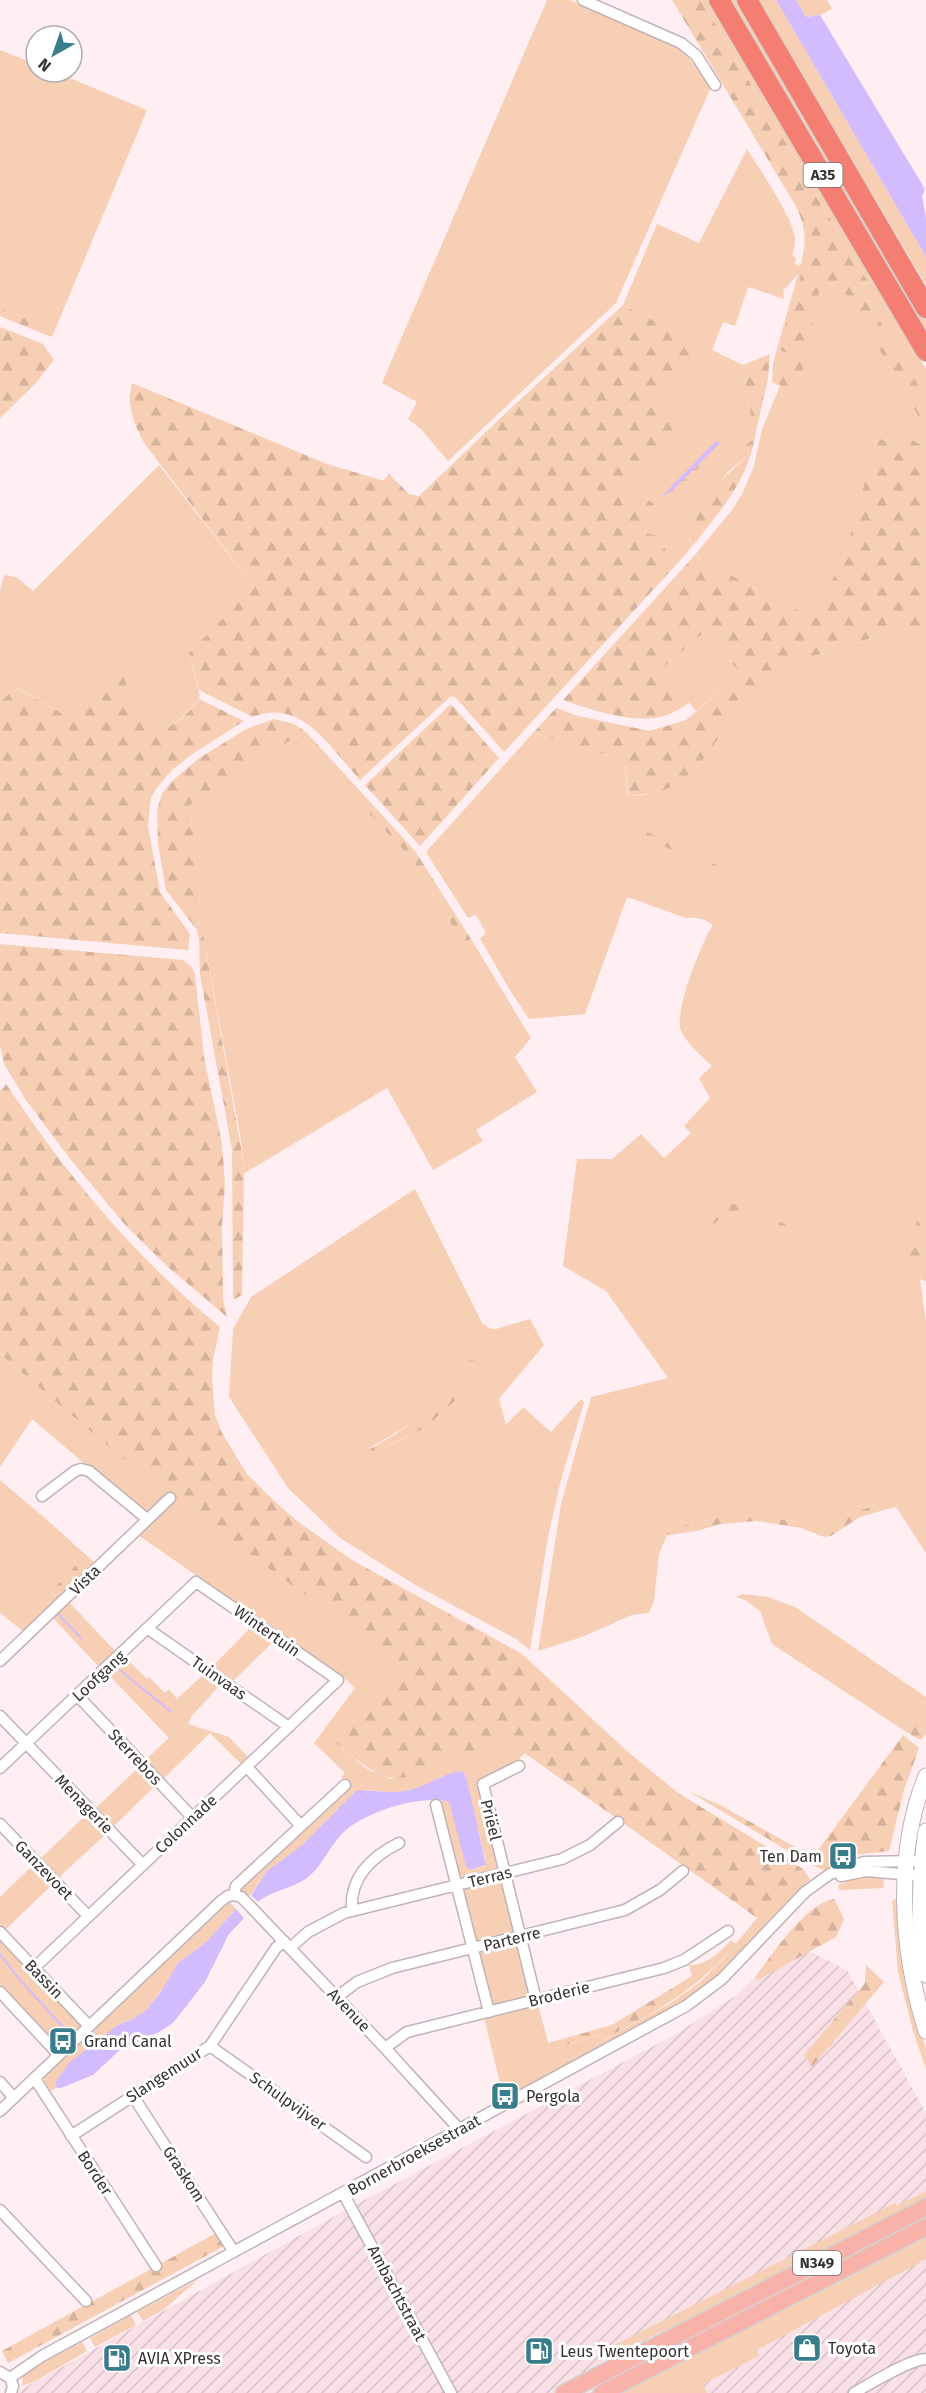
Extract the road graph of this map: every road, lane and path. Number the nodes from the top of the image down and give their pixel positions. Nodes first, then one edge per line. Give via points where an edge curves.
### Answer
1 (583, 0) edge
2 (719, 0) edge
3 (747, 0) edge
4 (715, 85) dead end
5 (926, 308) edge
6 (926, 351) edge
7 (42, 1496) dead end
8 (170, 1498) dead end
9 (147, 1519) junction
10 (196, 1582) joint
11 (148, 1629) junction
12 (0, 1661) edge
13 (338, 1680) joint
14 (78, 1696) junction
15 (0, 1716) edge
16 (289, 1727) junction
17 (26, 1743) junction
18 (519, 1766) dead end
19 (247, 1767) junction
20 (0, 1768) edge
21 (926, 1776) edge
22 (345, 1785) dead end
23 (436, 1805) dead end
24 (193, 1818) junction
25 (618, 1822) dead end
26 (0, 1824) edge
27 (301, 1826) junction
28 (926, 1831) edge
29 (399, 1843) dead end
30 (142, 1865) junction
31 (918, 1868) edge
32 (683, 1871) dead end
33 (505, 1873) junction
34 (457, 1885) junction
35 (234, 1895) junction
36 (352, 1911) junction
37 (88, 1916) junction
38 (728, 1931) dead end
39 (0, 1932) edge
40 (521, 1937) junction
41 (287, 1944) junction
42 (473, 1948) junction
43 (34, 1968) junction
44 (926, 1975) edge
45 (0, 1992) edge
46 (337, 1997) junction
47 (536, 2000) junction
48 (489, 2012) junction
49 (89, 2025) junction
50 (926, 2031) edge
51 (210, 2046) junction
52 (385, 2048) junction
53 (59, 2055) junction
54 (35, 2079) junction
55 (0, 2082) edge
56 (133, 2096) junction
57 (14, 2098) junction
58 (0, 2111) edge
59 (459, 2129) junction
60 (71, 2136) junction
61 (366, 2157) dead end
62 (343, 2193) junction
63 (926, 2207) edge
64 (0, 2210) edge
65 (926, 2227) edge
66 (234, 2252) junction
67 (156, 2266) dead end
68 (86, 2301) dead end
69 (926, 2359) edge
70 (0, 2372) edge
71 (10, 2378) junction
72 (10, 2393) edge
73 (451, 2393) edge
74 (564, 2393) edge
75 (602, 2393) edge
76 (854, 2393) edge

1 - 4 street via 681,43 696,55
2 - 6 highway, A35
3 - 5 highway, A35
7 - 9 street via 81,1469 89,1471
8 - 9 street, Vista
9 - 12 street, Vista
10 - 11 street, Loofgang
10 - 13 street, Wintertuin
11 - 14 street, Loofgang
11 - 16 street, Tuinvaas
13 - 16 street, Colonnade
14 - 17 street, Loofgang
14 - 24 street, Sterrebos
15 - 17 street
16 - 19 street, Colonnade
17 - 20 street, Loofgang
17 - 30 street, Menagerie
18 - 33 street, Priëel via 483,1784
19 - 24 street, Colonnade
19 - 27 street
21 - 31 main road via 913,1815
22 - 27 street
23 - 34 street
24 - 30 street, Colonnade
25 - 33 street, Terras via 590,1845 562,1859
26 - 37 street, Ganzevoet
27 - 35 street via 236,1886
28 - 31 main road
29 - 36 street via 379,1854 357,1878 351,1897
30 - 37 street, Colonnade
31 - 44 main road
31 - 50 main road via 911,1966
31 - 59 street, Bornerbroeksestraat via 864,1862 830,1874 805,1892 722,1979 686,2006
32 - 40 street, Parterre via 625,1910
33 - 34 street, Terras
33 - 40 street, Priëel
34 - 36 street, Terras
34 - 42 street
35 - 41 street, Avenue via 241,1897
35 - 49 street via 220,1901
36 - 41 street, Terras
37 - 43 street, Colonnade
38 - 47 street, Broderie via 684,1960 664,1968
39 - 43 street, Bassin
40 - 42 street, Parterre
40 - 47 street, Priëel
41 - 46 street, Avenue
41 - 51 street, Slangemuur via 276,1948
42 - 46 street, Parterre via 392,1968 357,1982
42 - 48 street
43 - 49 street, Bassin
45 - 53 street
46 - 52 street, Avenue
47 - 48 street, Broderie
48 - 52 street, Broderie via 407,2032
49 - 53 street
51 - 56 street, Slangemuur
51 - 61 street, Schulpvijver
52 - 59 street, Avenue
53 - 54 street
54 - 57 street
54 - 60 street, Border
55 - 57 street
56 - 60 street, Slangemuur
56 - 66 street, Graskom
57 - 58 street
59 - 62 street, Bornerbroeksestraat
60 - 67 street, Border
62 - 66 street, Bornerbroeksestraat
62 - 73 street, Ambachtstraat
63 - 74 main road, N349
64 - 68 street
65 - 75 main road, N349
66 - 71 street, Bornerbroeksestraat via 42,2356
69 - 76 street
70 - 71 street
71 - 72 street

